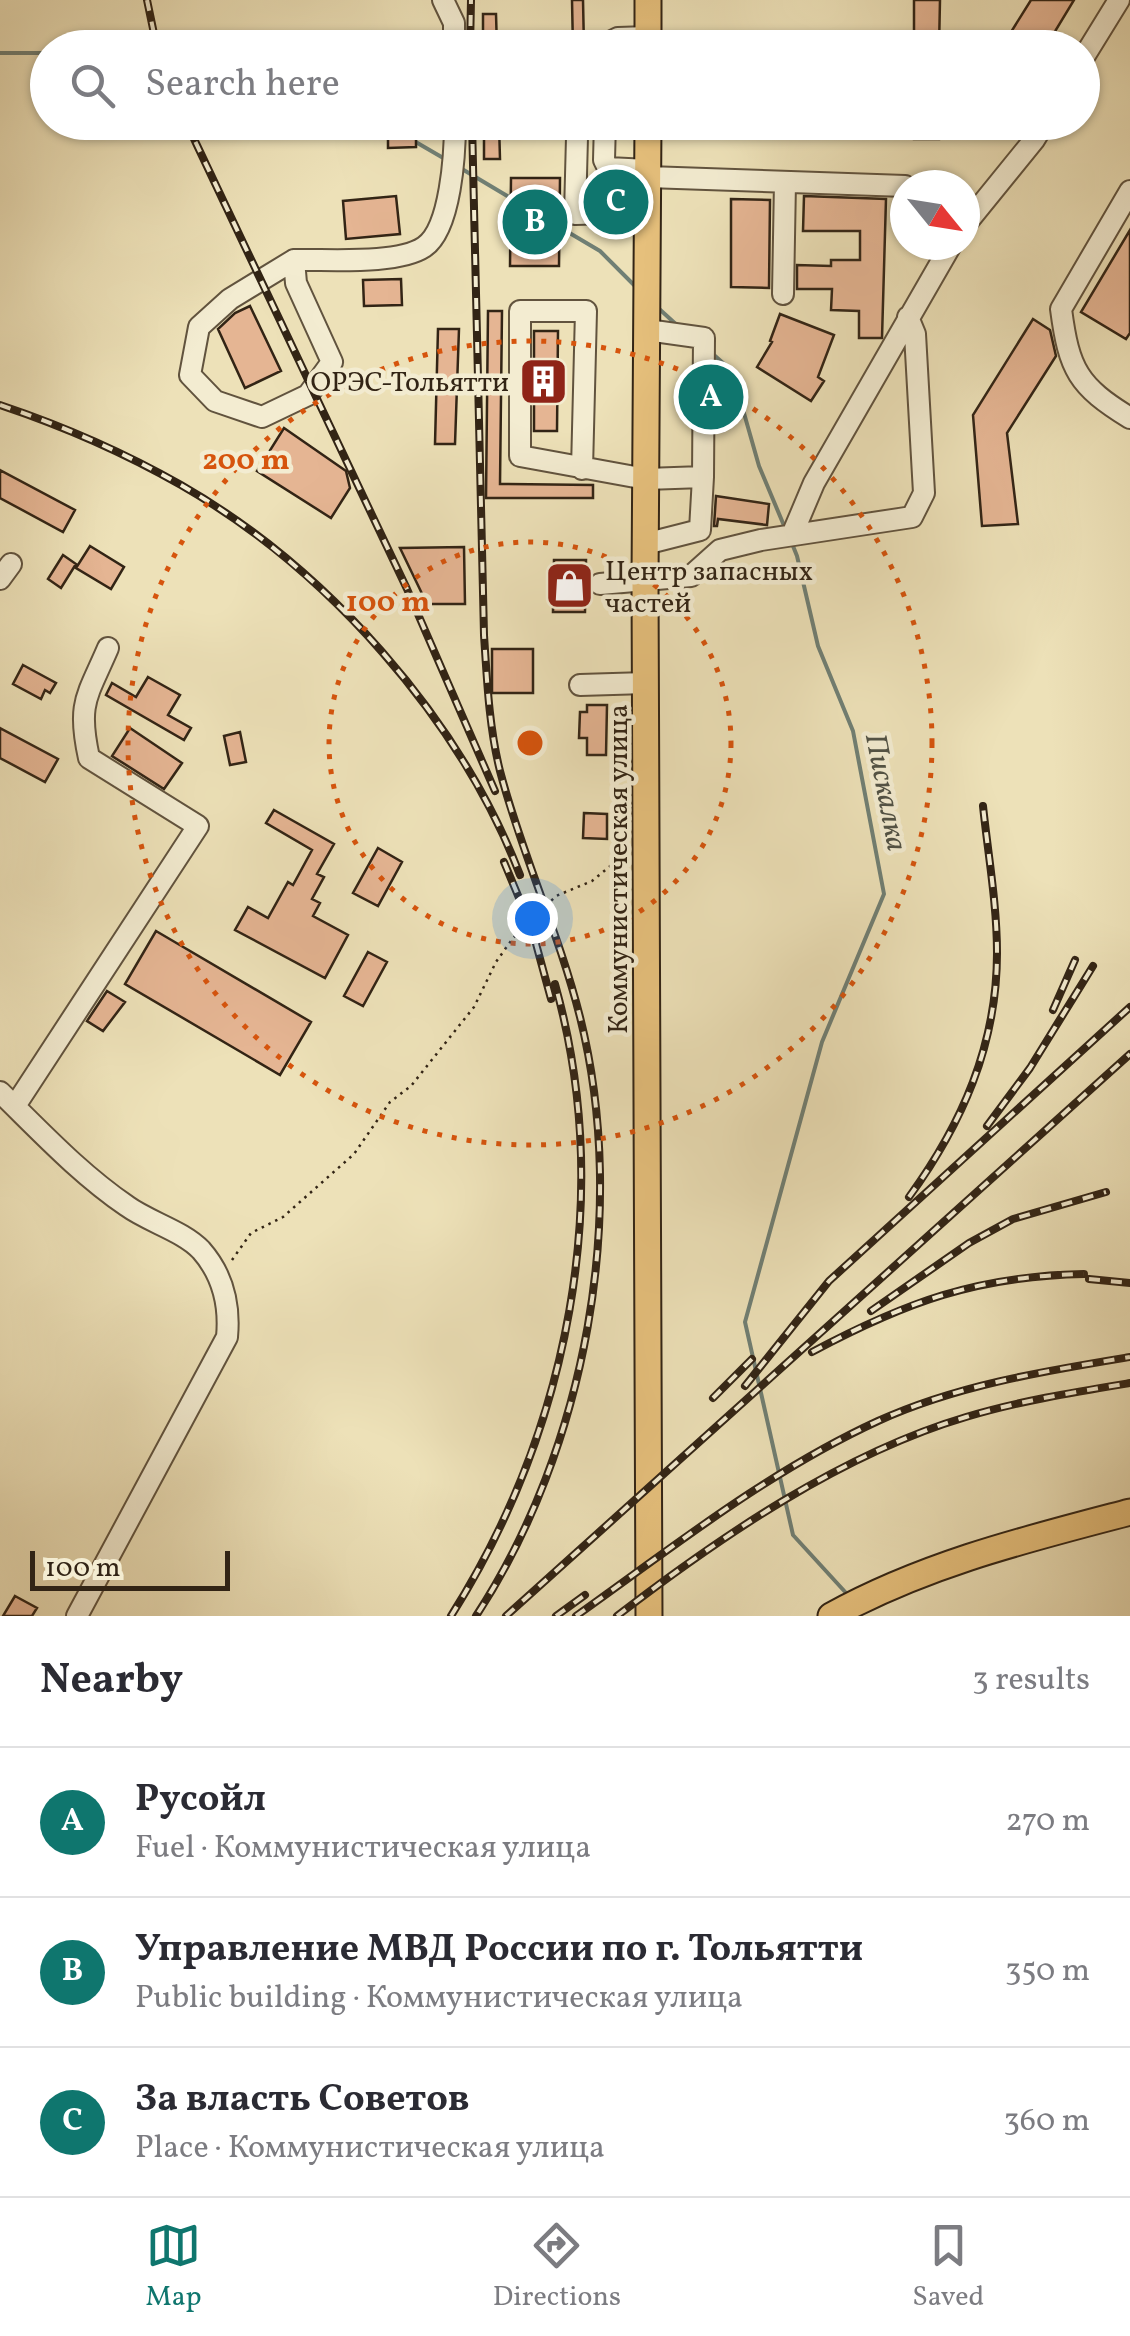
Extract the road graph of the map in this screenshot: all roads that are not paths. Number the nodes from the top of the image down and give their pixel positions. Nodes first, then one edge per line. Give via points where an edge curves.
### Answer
1 (443, 0) edge
2 (648, 0) edge
3 (1119, 0) edge
4 (454, 30) edge
5 (648, 30) edge
6 (1100, 31) edge
7 (455, 140) edge
8 (576, 140) edge
9 (605, 140) edge
10 (648, 140) edge
11 (1031, 140) edge
12 (648, 173) junction
13 (785, 182) junction
14 (890, 186) edge
15 (1130, 191) edge
16 (980, 205) edge
17 (648, 212) junction
18 (294, 260) junction
19 (941, 260) edge
20 (782, 294) dead end
21 (908, 317) junction
22 (647, 330) junction
23 (1130, 418) edge
24 (582, 468) junction
25 (704, 478) junction
26 (646, 479) junction
27 (792, 535) junction
28 (645, 544) junction
29 (644, 582) junction
30 (600, 584) dead end
31 (108, 648) dead end
32 (646, 683) junction
33 (580, 685) dead end
34 (7, 1099) edge
35 (1130, 1512) edge
36 (77, 1616) edge
37 (649, 1616) edge
38 (831, 1616) edge

1 - 4 street
2 - 5 main road
3 - 6 street
7 - 18 street via 442,222 426,246 403,256
8 - 17 street via 576,214
9 - 12 street via 608,168
10 - 12 main road, Коммунистическая улица
11 - 16 street
12 - 13 street
12 - 17 main road, Коммунистическая улица
13 - 14 street
13 - 20 street
15 - 23 street via 1061,310 1070,362 1093,395
17 - 22 main road, Коммунистическая улица
18 - 18 street via 296,282 332,362 308,394 262,418 216,401 190,375 199,327 230,298
19 - 21 street
21 - 27 street via 814,483
21 - 27 street via 915,334 924,493 912,516
22 - 25 street via 704,338
22 - 26 main road, Коммунистическая улица
24 - 24 street via 520,456 520,311 586,311
24 - 26 street
25 - 26 street
25 - 28 street via 700,530
26 - 28 main road, Коммунистическая улица
27 - 29 street via 720,550 691,576
28 - 29 main road, Коммунистическая улица
29 - 30 street
29 - 32 main road, Коммунистическая улица
31 - 34 street via 83,706 90,758 198,826
32 - 33 street
32 - 37 main road, Коммунистическая улица
34 - 36 street via 128,1207 199,1248 220,1278 230,1310 226,1336
35 - 38 main road via 981,1551 878,1590

